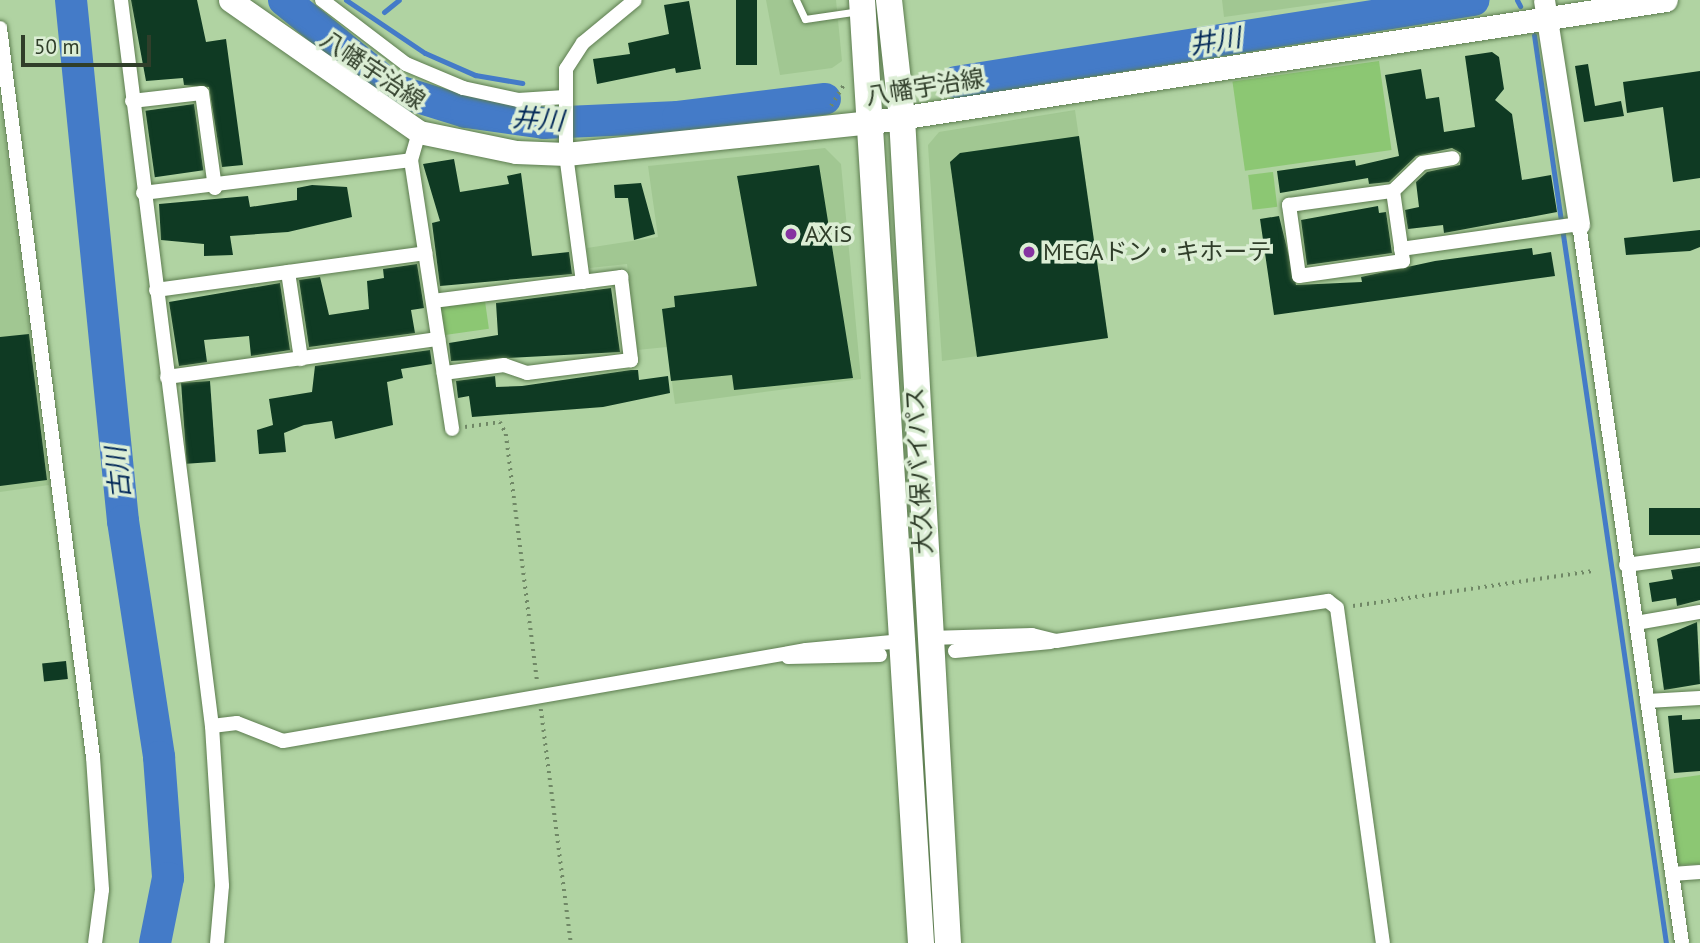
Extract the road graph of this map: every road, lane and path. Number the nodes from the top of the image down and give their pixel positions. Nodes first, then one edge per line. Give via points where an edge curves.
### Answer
1 (121, 0) edge
2 (230, 0) edge
3 (322, 0) edge
4 (635, 0) edge
5 (796, 0) edge
6 (889, 0) edge
7 (1666, 0) edge
8 (862, 5) edge
9 (1547, 6) edge
10 (0, 28) edge
11 (851, 73) dead end
12 (565, 97) junction
13 (132, 101) junction
14 (828, 110) dead end
15 (902, 118) junction
16 (873, 122) junction
17 (419, 132) junction
18 (567, 147) junction
19 (1452, 158) dead end
20 (411, 160) junction
21 (215, 188) junction
22 (1392, 191) junction
23 (143, 193) junction
24 (1574, 224) junction
25 (1401, 249) junction
26 (425, 253) junction
27 (288, 272) junction
28 (583, 282) junction
29 (156, 290) junction
30 (433, 301) junction
31 (439, 340) junction
32 (301, 359) junction
33 (444, 373) junction
34 (167, 377) junction
35 (452, 429) joint
36 (506, 434) dead end
37 (1700, 555) edge
38 (1626, 565) junction
39 (1594, 571) dead end
40 (1337, 608) junction
41 (1700, 612) edge
42 (1636, 623) junction
43 (916, 640) junction
44 (1056, 641) junction
45 (955, 651) dead end
46 (786, 656) junction
47 (880, 656) dead end
48 (1700, 698) edge
49 (1647, 701) junction
50 (212, 726) junction
51 (1700, 872) edge
52 (1672, 874) junction
53 (96, 943) edge
54 (217, 943) edge
55 (921, 943) edge
56 (948, 943) edge
57 (1383, 943) edge
58 (1682, 943) edge

1 - 13 street
2 - 17 main road, 八幡宇治線
3 - 12 street via 406,64 463,88 518,100
4 - 12 street via 583,43 566,69
5 - 8 lane via 805,19
6 - 15 highway, 大久保バイパス
7 - 9 main road, 八幡宇治線
8 - 16 highway, 大久保バイパス
9 - 15 main road, 八幡宇治線
9 - 24 street
10 - 53 street via 93,757 102,890
11 - 14 path
12 - 18 street
13 - 21 street via 202,93
13 - 23 street
15 - 16 main road, 八幡宇治線
15 - 43 highway, 大久保バイパス
16 - 18 main road, 八幡宇治線
16 - 43 highway, 大久保バイパス
17 - 18 main road, 八幡宇治線 via 516,152
17 - 20 street
18 - 28 street
19 - 22 street via 1422,163
20 - 21 street
20 - 26 street
21 - 23 street
22 - 25 street
22 - 25 street via 1289,205 1299,276 1403,261
23 - 29 street
24 - 25 street
24 - 38 street
26 - 27 street
26 - 30 street
27 - 29 street
27 - 32 street
28 - 30 street
28 - 33 street via 621,277 631,360 527,373 504,365
29 - 34 street
30 - 31 street
31 - 32 street
31 - 33 street
32 - 34 street
33 - 35 street
34 - 50 street
35 - 36 path via 500,422
37 - 38 street
38 - 42 street
39 - 40 path
40 - 44 street via 1328,601
40 - 57 street
41 - 42 street
42 - 49 street
43 - 44 street via 1032,635
43 - 46 street
43 - 55 highway, 大久保バイパス
43 - 56 highway, 大久保バイパス
44 - 45 street
46 - 47 street via 796,661
46 - 50 street via 283,741 237,723
48 - 49 street
49 - 52 street
50 - 54 street via 222,886
51 - 52 street
52 - 58 street

